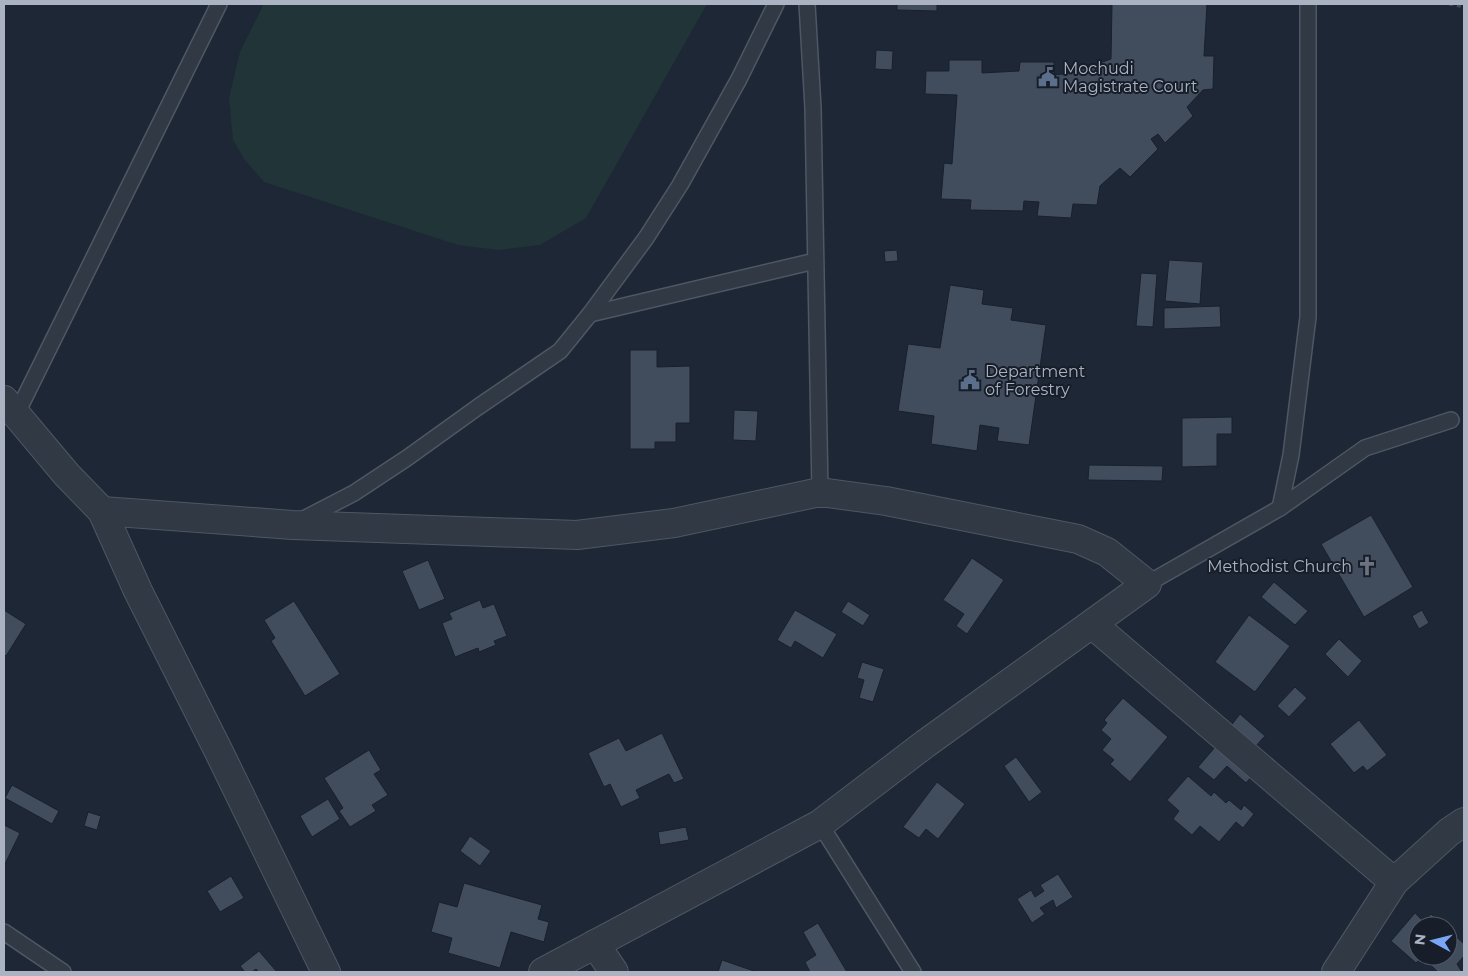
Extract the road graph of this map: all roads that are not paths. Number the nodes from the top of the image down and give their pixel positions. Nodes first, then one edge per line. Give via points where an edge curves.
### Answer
1 (220, 4) edge
2 (776, 4) edge
3 (807, 4) edge
4 (1308, 4) edge
5 (815, 261) junction
6 (590, 314) junction
7 (10, 407) edge
8 (1451, 420) dead end
9 (820, 492) junction
10 (1280, 508) junction
11 (102, 511) junction
12 (293, 525) junction
13 (1147, 584) junction
14 (1092, 624) junction
15 (1464, 822) edge
16 (820, 824) junction
17 (1394, 882) junction
18 (4, 932) edge
19 (595, 944) junction
20 (64, 972) edge
21 (326, 972) edge
22 (543, 972) edge
23 (614, 972) edge
24 (913, 972) edge
25 (1336, 972) edge

1 - 7 lane
2 - 6 lane via 680,185
3 - 5 lane via 813,108
4 - 10 lane via 1308,317 1291,455
5 - 6 lane
5 - 9 lane
6 - 12 lane via 560,351 408,458 354,493
7 - 11 street via 66,475
8 - 10 lane via 1365,448
9 - 12 street via 674,523 577,536
9 - 13 street via 886,501 1078,540 1107,552
10 - 13 lane
11 - 12 street
11 - 21 street via 138,591
13 - 14 street
14 - 16 street
14 - 17 street
15 - 17 street
16 - 19 street
16 - 24 lane
17 - 25 street
18 - 20 lane
19 - 22 street
19 - 23 street

